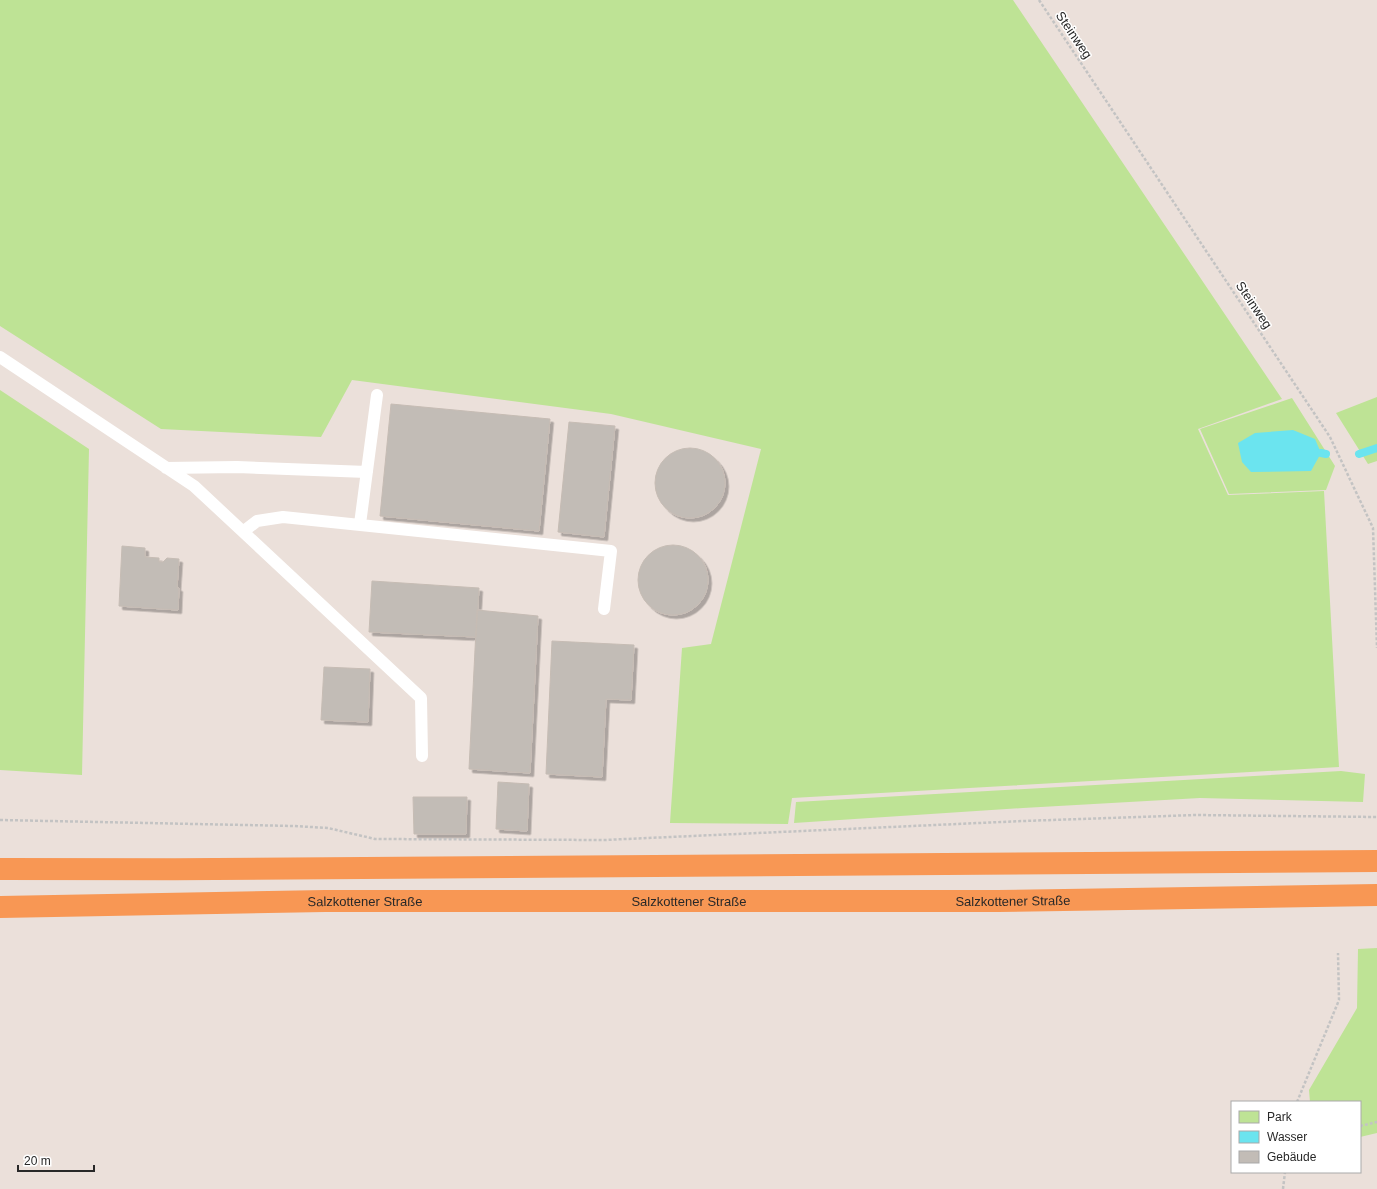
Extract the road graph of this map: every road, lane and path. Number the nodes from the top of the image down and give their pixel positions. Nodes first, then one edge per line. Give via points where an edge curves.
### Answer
1 (1039, 0) edge
2 (0, 357) edge
3 (377, 395) dead end
4 (166, 468) junction
5 (367, 472) junction
6 (360, 524) junction
7 (244, 531) junction
8 (604, 609) dead end
9 (1377, 648) edge
10 (422, 756) dead end
11 (1377, 817) edge
12 (0, 820) edge
13 (1377, 861) edge
14 (0, 869) edge
15 (1377, 895) edge
16 (0, 907) edge
17 (1338, 953) dead end
18 (1297, 1101) edge
19 (1377, 1122) edge
20 (1361, 1126) edge
21 (1285, 1173) edge
22 (1283, 1189) edge

1 - 9 path, Steinweg via 1330,437 1373,528
2 - 4 lane
3 - 5 lane
4 - 5 lane via 238,467
4 - 7 lane via 194,486
5 - 6 lane
6 - 7 lane via 283,517 257,521
6 - 8 lane via 611,551
7 - 10 lane via 421,698
11 - 12 path via 1181,816 604,840 375,839 328,828
13 - 14 highway via 346,870
15 - 16 highway, Salzkottener Straße via 998,901 326,901
17 - 18 path via 1340,1000
19 - 20 path
21 - 22 path

